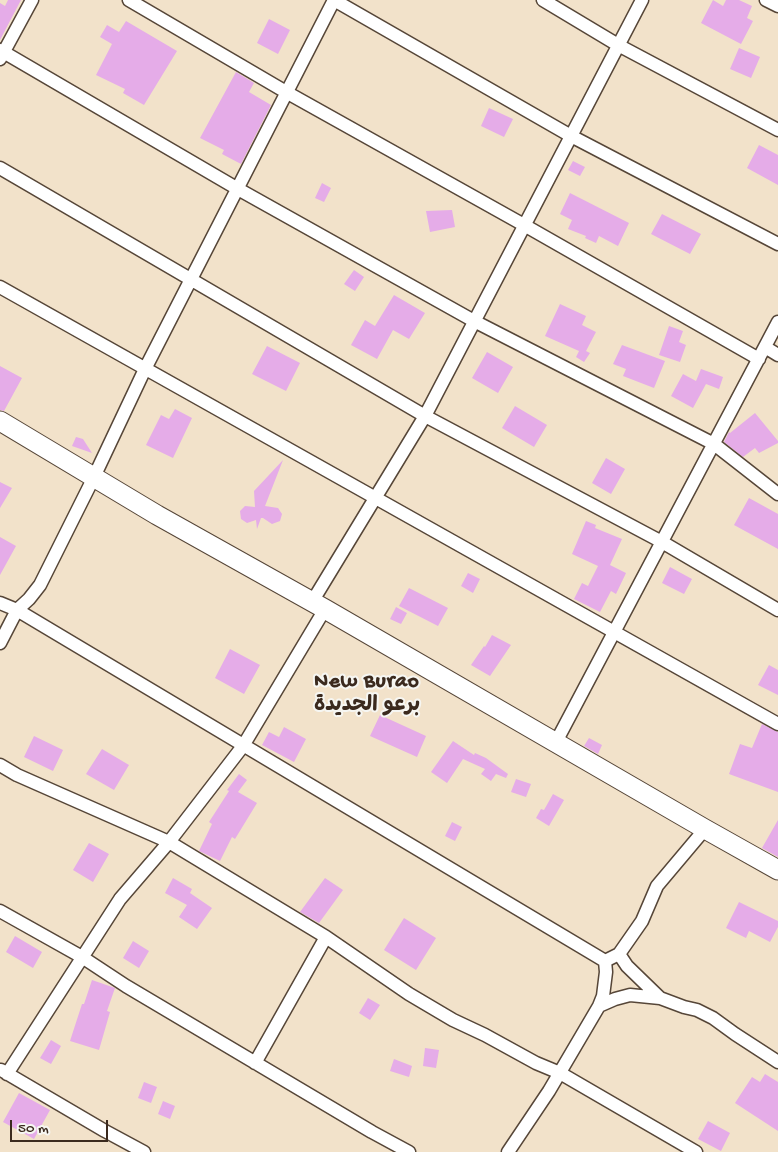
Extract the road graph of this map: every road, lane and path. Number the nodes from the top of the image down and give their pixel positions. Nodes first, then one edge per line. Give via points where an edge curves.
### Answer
1 (32, 0) edge
2 (129, 0) edge
3 (334, 0) edge
4 (543, 0) edge
5 (642, 0) edge
6 (766, 0) edge
7 (778, 6) edge
8 (618, 45) junction
9 (1, 54) edge
10 (286, 92) junction
11 (778, 130) edge
12 (571, 136) junction
13 (0, 168) edge
14 (238, 189) junction
15 (524, 225) junction
16 (778, 244) edge
17 (192, 280) junction
18 (0, 287) edge
19 (474, 321) junction
20 (778, 322) edge
21 (765, 347) junction
22 (778, 355) edge
23 (758, 359) junction
24 (146, 369) junction
25 (425, 416) junction
26 (0, 421) edge
27 (714, 444) junction
28 (94, 477) junction
29 (778, 494) edge
30 (375, 498) junction
31 (662, 542) junction
32 (0, 603) edge
33 (318, 605) junction
34 (17, 610) junction
35 (778, 610) edge
36 (615, 632) junction
37 (0, 643) edge
38 (778, 724) edge
39 (556, 742) junction
40 (243, 746) junction
41 (0, 765) edge
42 (705, 829) junction
43 (169, 842) junction
44 (778, 870) edge
45 (0, 911) edge
46 (326, 937) junction
47 (619, 954) junction
48 (82, 957) junction
49 (605, 961) junction
50 (660, 998) junction
51 (599, 1006) junction
52 (778, 1062) edge
53 (255, 1063) junction
54 (3, 1072) edge
55 (560, 1073) junction
56 (144, 1152) edge
57 (409, 1152) edge
58 (508, 1152) edge
59 (696, 1152) edge

1 - 9 street
2 - 10 street
3 - 10 street
3 - 12 street
4 - 8 street
5 - 8 street
6 - 7 street
8 - 11 street
8 - 12 street
9 - 14 street
10 - 14 street
10 - 15 street
12 - 15 street
12 - 16 street
13 - 17 street
14 - 17 street
14 - 19 street
15 - 19 street
15 - 23 street
17 - 24 street
17 - 25 street
18 - 24 street
19 - 25 street
19 - 27 street
20 - 21 street
21 - 22 street
21 - 23 street
23 - 27 street
24 - 28 street
24 - 30 street
25 - 30 street
25 - 31 street
26 - 28 highway
27 - 29 street
27 - 31 street
28 - 33 highway
28 - 34 street via 40,585
30 - 33 street
30 - 36 street
31 - 35 street
31 - 36 street
32 - 34 street
33 - 39 highway
33 - 40 street
34 - 37 street
34 - 40 street
36 - 38 street
36 - 39 street
39 - 42 highway
40 - 43 street
40 - 49 street
41 - 43 street
42 - 44 highway
42 - 47 street via 658,886 642,922
43 - 46 street
43 - 48 street via 120,898
45 - 48 street
46 - 53 street
46 - 55 street via 408,994 500,1045
47 - 49 street
47 - 50 street
48 - 53 street
48 - 54 street
49 - 51 street via 603,996
50 - 51 street via 630,995
50 - 52 street via 713,1018
51 - 55 street
53 - 57 street
54 - 56 street
55 - 58 street
55 - 59 street

